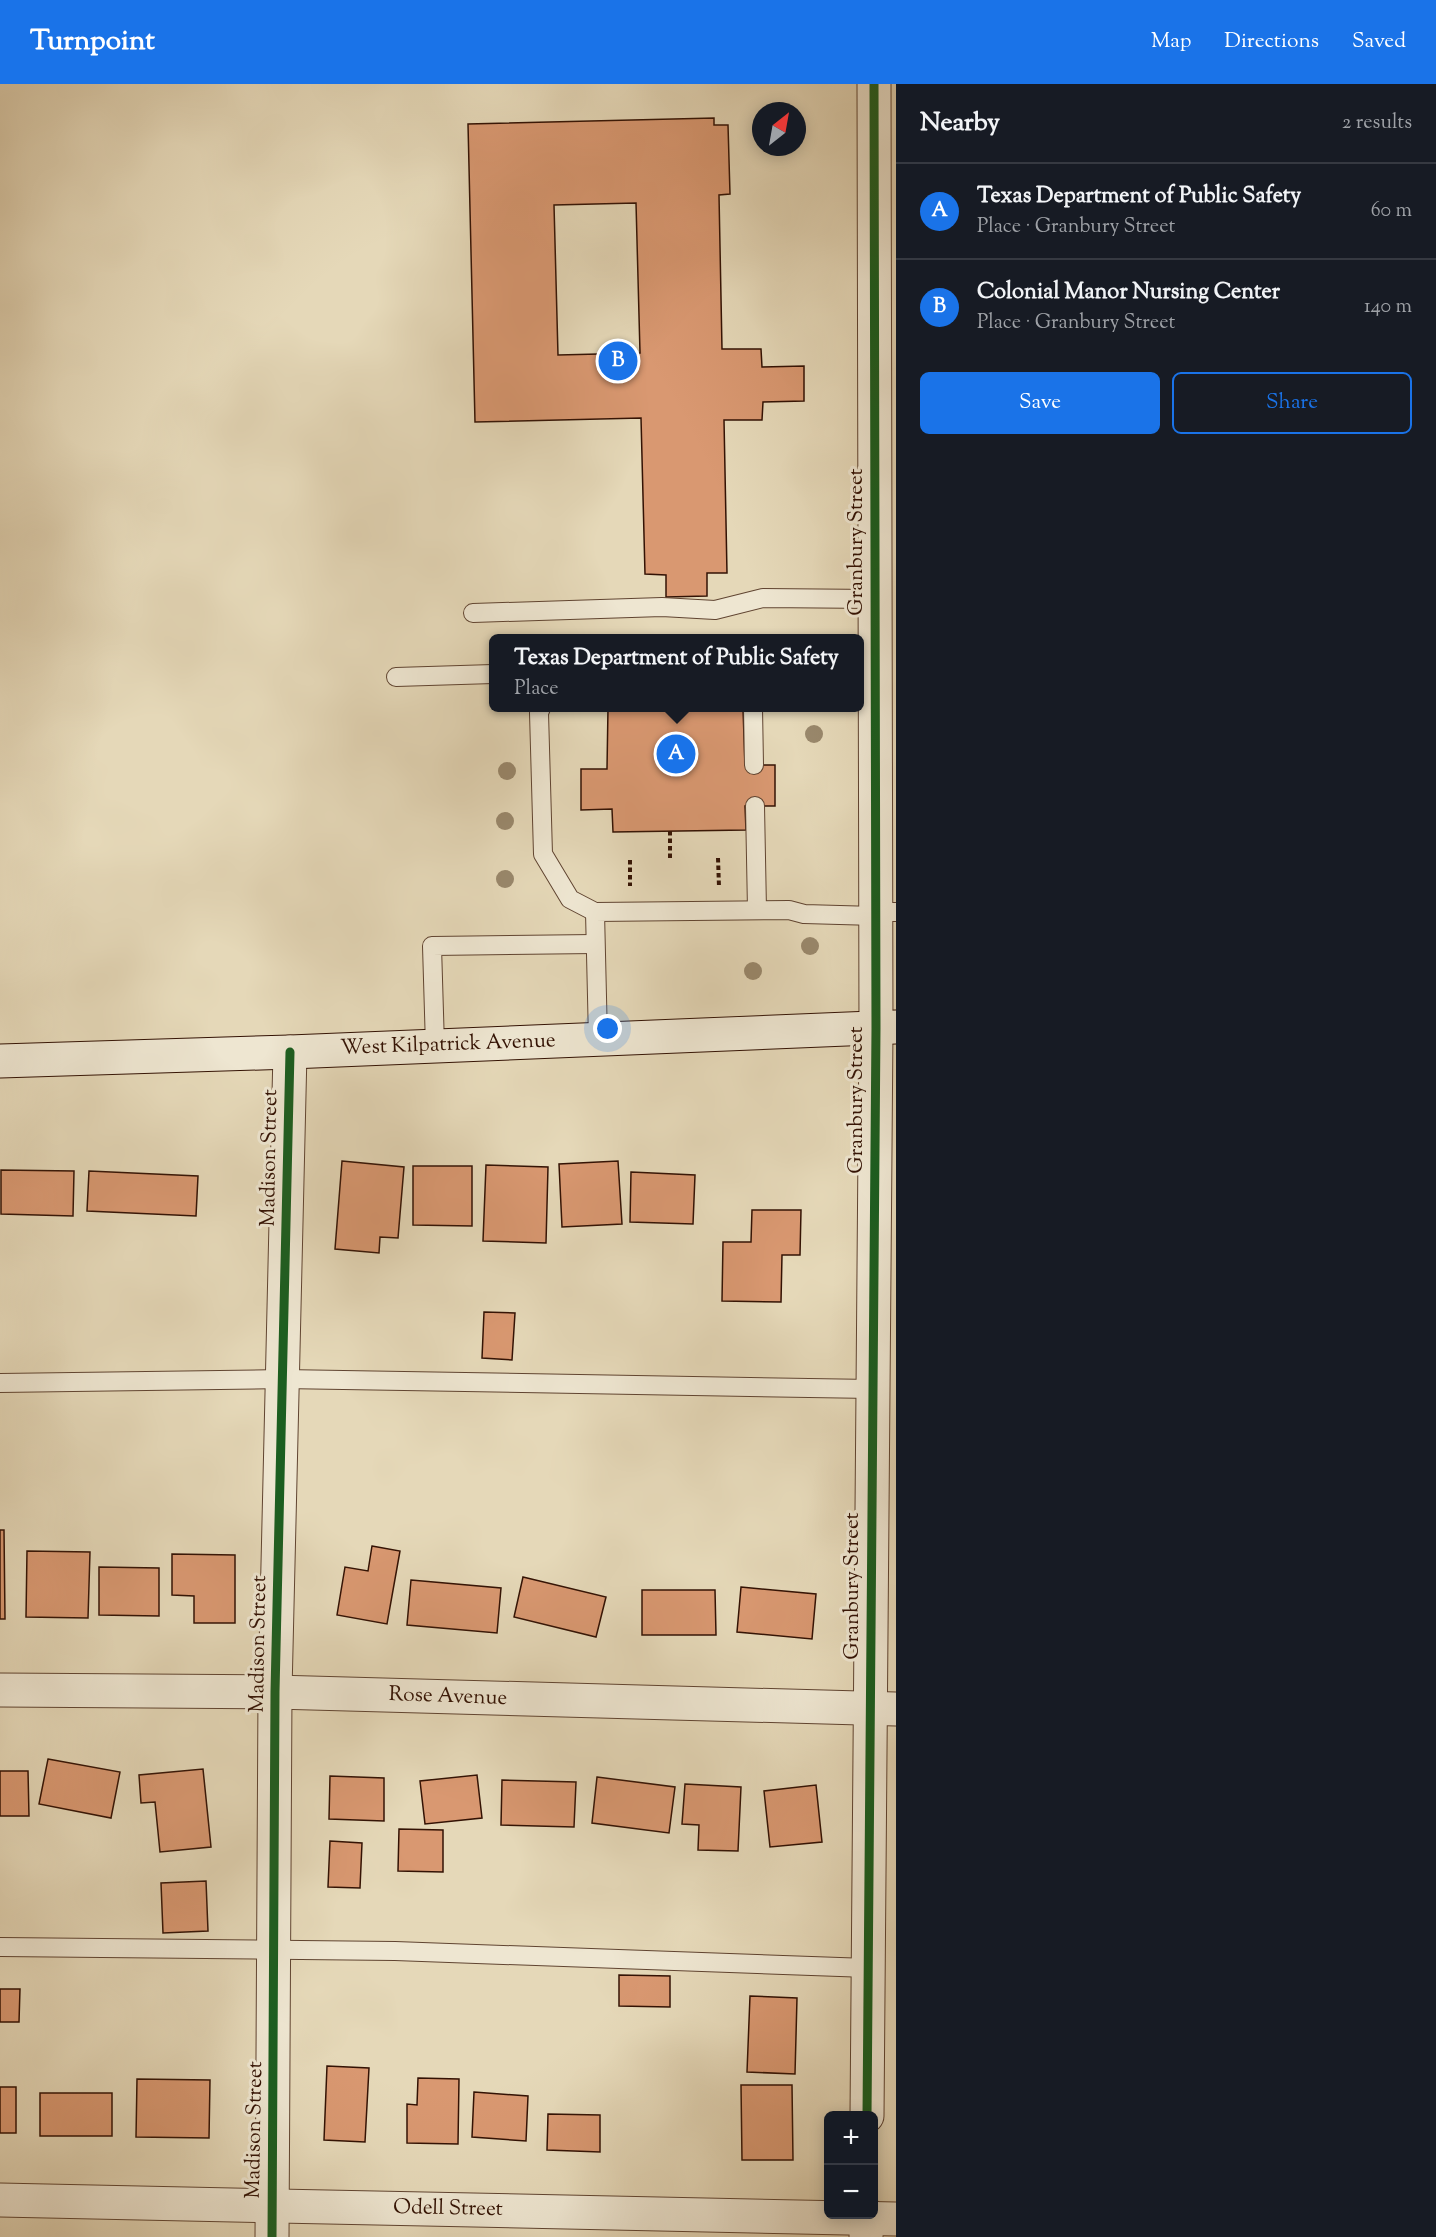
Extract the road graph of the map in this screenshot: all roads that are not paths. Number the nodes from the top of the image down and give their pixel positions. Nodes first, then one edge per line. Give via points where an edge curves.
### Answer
1 (874, 84) edge
2 (875, 599) junction
3 (473, 613) dead end
4 (489, 674) edge
5 (396, 676) dead end
6 (867, 689) edge
7 (539, 712) edge
8 (753, 712) edge
9 (754, 765) dead end
10 (755, 806) dead end
11 (757, 910) junction
12 (595, 912) junction
13 (882, 913) edge
14 (596, 944) junction
15 (886, 1028) edge
16 (598, 1039) junction
17 (435, 1046) junction
18 (290, 1052) junction
19 (0, 1061) edge
20 (283, 1379) junction
21 (0, 1383) edge
22 (872, 1389) junction
23 (0, 1690) edge
24 (275, 1692) junction
25 (883, 1709) edge
26 (0, 1947) edge
27 (275, 1951) junction
28 (868, 1968) junction
29 (867, 2111) edge
30 (0, 2199) edge
31 (272, 2205) junction
32 (874, 2222) edge
33 (272, 2237) edge

1 - 2 street, Granbury Street
2 - 3 lane via 763,598 715,610 662,607
2 - 6 street, Granbury Street
4 - 5 lane
6 - 13 street, Granbury Street
7 - 12 lane via 543,854 570,899
8 - 9 lane
10 - 11 lane
11 - 12 lane
11 - 13 lane
12 - 14 lane
13 - 15 street, Granbury Street
14 - 16 lane
14 - 17 lane via 432,946
15 - 16 street, West Kilpatrick Avenue
15 - 22 street, Granbury Street
16 - 17 street, West Kilpatrick Avenue
17 - 18 street, West Kilpatrick Avenue
18 - 19 street, West Kilpatrick Avenue
18 - 20 street, Madison Street
20 - 21 lane
20 - 22 lane
20 - 24 street, Madison Street
22 - 25 street, Granbury Street
23 - 24 street, Rose Avenue
24 - 25 street, Rose Avenue
24 - 27 street, Madison Street
25 - 28 street, Granbury Street
26 - 27 lane
27 - 28 lane via 395,1951
27 - 31 street, Madison Street
28 - 29 street, Granbury Street
30 - 31 street, Odell Street
31 - 32 street, Odell Street
31 - 33 street, Madison Street

